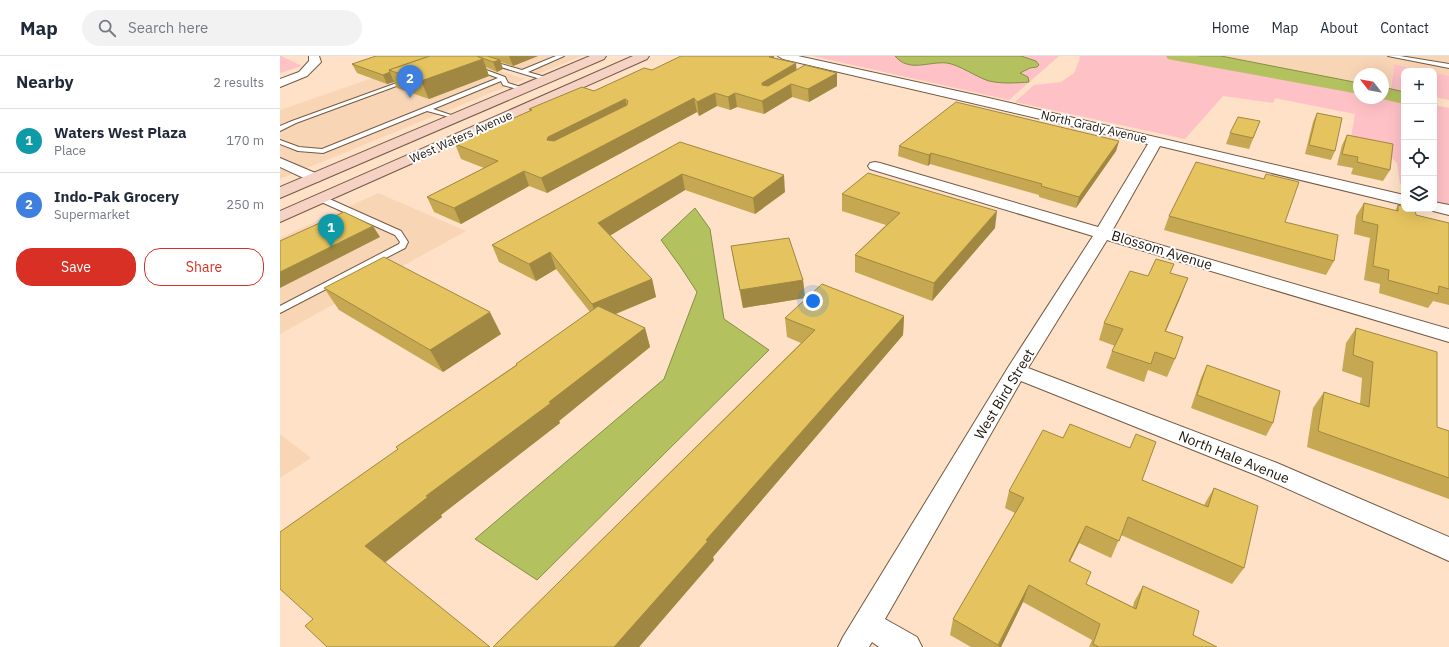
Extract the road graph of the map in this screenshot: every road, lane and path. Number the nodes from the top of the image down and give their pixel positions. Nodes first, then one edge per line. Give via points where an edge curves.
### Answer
1 (314, 56) edge
2 (467, 56) edge
3 (561, 56) edge
4 (600, 56) edge
5 (622, 56) edge
6 (643, 56) edge
7 (783, 56) edge
8 (1391, 56) edge
9 (467, 66) edge
10 (1449, 66) edge
11 (522, 72) junction
12 (416, 77) edge
13 (503, 78) junction
14 (546, 79) junction
15 (280, 83) edge
16 (580, 84) junction
17 (524, 89) junction
18 (427, 109) junction
19 (455, 118) junction
20 (482, 128) junction
21 (280, 129) edge
22 (280, 142) edge
23 (1156, 142) junction
24 (280, 162) edge
25 (874, 166) dead end
26 (314, 178) junction
27 (280, 193) edge
28 (322, 199) junction
29 (1401, 199) edge
30 (1437, 208) edge
31 (1449, 210) edge
32 (352, 212) junction
33 (280, 217) edge
34 (338, 218) edge
35 (1103, 233) junction
36 (280, 310) edge
37 (1449, 336) edge
38 (1016, 371) junction
39 (1449, 548) edge
40 (860, 635) edge
41 (907, 647) edge

1 - 15 street via 315,62 303,74
2 - 11 lane
3 - 11 lane
4 - 14 main road, West Waters Avenue
5 - 16 main road
6 - 16 main road, West Waters Avenue
7 - 23 street, North Grady Avenue via 818,67
8 - 10 lane
9 - 13 lane
11 - 14 lane
12 - 21 lane
13 - 17 lane via 506,84
13 - 18 lane
14 - 17 main road, West Waters Avenue
16 - 20 main road, West Waters Avenue
17 - 19 main road, West Waters Avenue
18 - 19 lane
18 - 22 lane via 323,151 298,149
19 - 20 main road
19 - 26 main road, West Waters Avenue
20 - 28 main road, West Waters Avenue
23 - 29 street, North Grady Avenue
23 - 35 street, West Bird Street
24 - 26 street
25 - 35 street, Blossom Avenue
26 - 27 main road, West Waters Avenue
28 - 32 lane
28 - 33 main road, West Waters Avenue
30 - 31 street
32 - 34 lane
32 - 36 lane via 398,232 404,242 402,246
35 - 37 street, Blossom Avenue
35 - 38 street, West Bird Street
38 - 39 street, North Hale Avenue via 1269,470
38 - 40 street, West Bird Street
40 - 41 street

